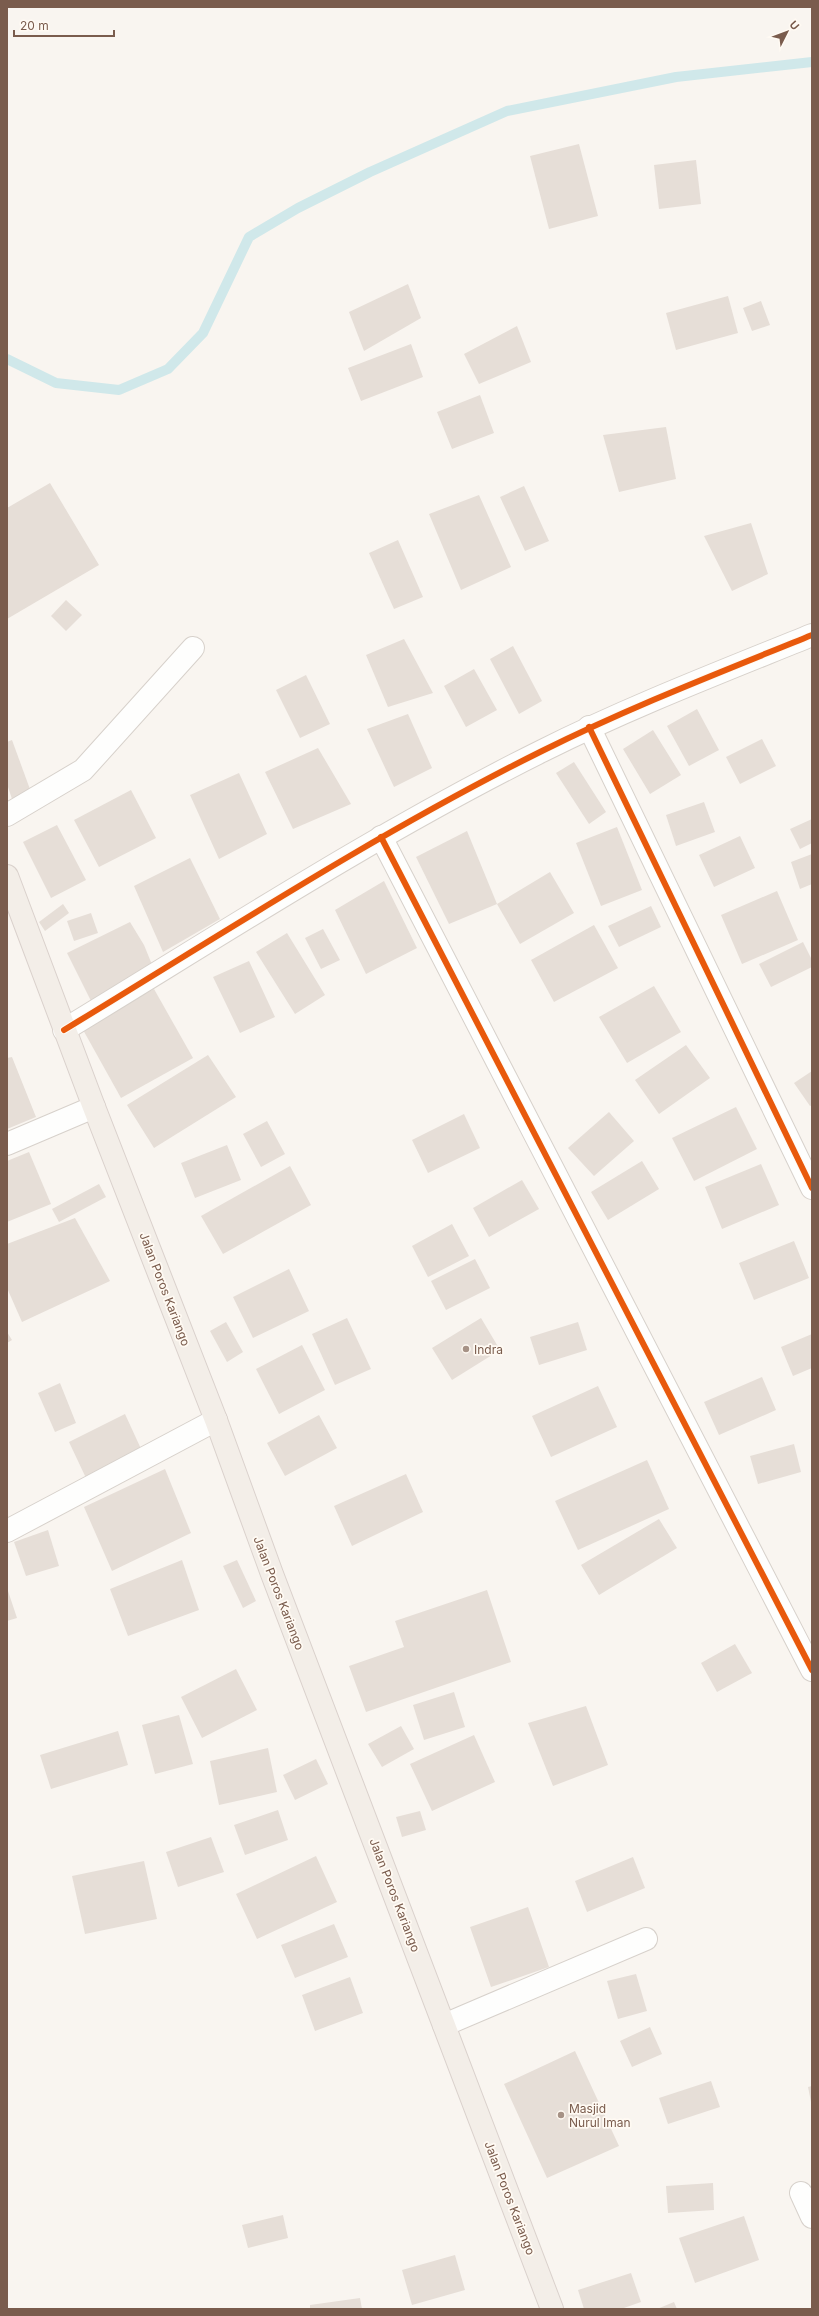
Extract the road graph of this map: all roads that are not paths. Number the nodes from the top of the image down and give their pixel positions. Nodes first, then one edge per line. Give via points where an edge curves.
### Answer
1 (812, 635) edge
2 (193, 648) dead end
3 (589, 727) junction
4 (7, 815) edge
5 (381, 837) junction
6 (7, 876) edge
7 (64, 1030) junction
8 (94, 1107) junction
9 (7, 1144) edge
10 (812, 1188) edge
11 (216, 1420) junction
12 (7, 1531) edge
13 (812, 1670) edge
14 (646, 1939) dead end
15 (444, 2025) junction
16 (801, 2193) dead end
17 (812, 2217) edge
18 (552, 2309) edge

1 - 3 street
2 - 4 street via 83,770
3 - 5 street
3 - 10 street
5 - 7 street
5 - 13 street
6 - 7 main road, Jalan Poros Kariango
7 - 8 main road, Jalan Poros Kariango
8 - 9 street
8 - 11 main road, Jalan Poros Kariango
11 - 12 street
11 - 15 main road, Jalan Poros Kariango
14 - 15 street
15 - 18 main road, Jalan Poros Kariango
16 - 17 street

